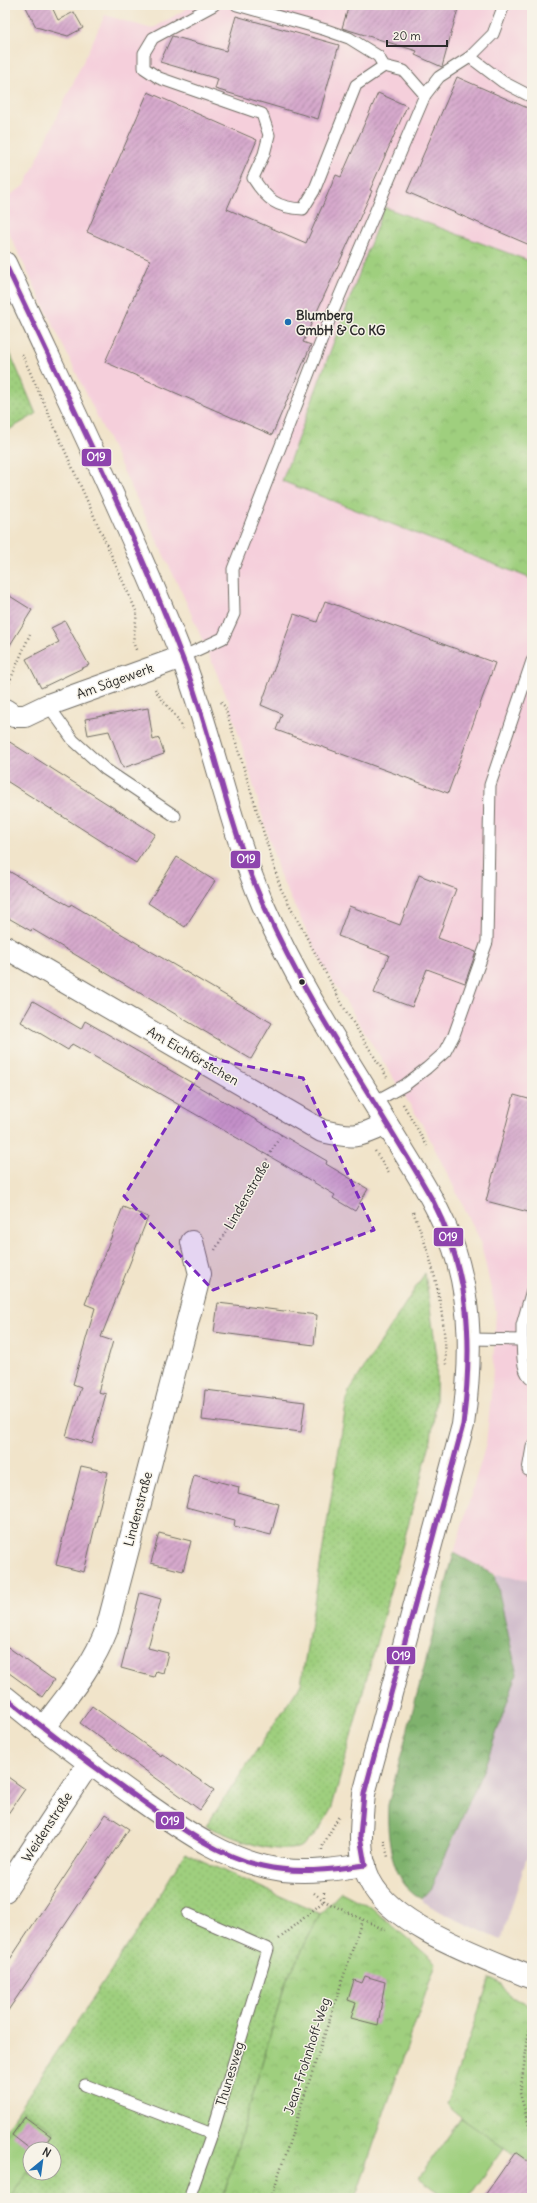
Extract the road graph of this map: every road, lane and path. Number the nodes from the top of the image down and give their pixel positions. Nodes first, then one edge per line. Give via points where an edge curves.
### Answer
1 (214, 5) edge
2 (237, 5) edge
3 (504, 5) edge
4 (470, 57) junction
5 (384, 66) junction
6 (424, 95) junction
7 (532, 97) edge
8 (5, 263) edge
9 (30, 634) dead end
10 (182, 658) junction
11 (532, 661) edge
12 (5, 693) edge
13 (220, 701) dead end
14 (48, 705) junction
15 (5, 710) edge
16 (175, 816) dead end
17 (5, 947) edge
18 (396, 1090) junction
19 (374, 1102) junction
20 (293, 1114) junction
21 (386, 1124) junction
22 (429, 1149) dead end
23 (192, 1242) dead end
24 (200, 1274) junction
25 (532, 1290) edge
26 (470, 1339) junction
27 (522, 1340) junction
28 (532, 1379) edge
29 (532, 1447) edge
30 (528, 1470) dead end
31 (5, 1697) edge
32 (43, 1728) junction
33 (89, 1763) junction
34 (383, 1837) dead end
35 (388, 1857) dead end
36 (365, 1865) junction
37 (5, 1890) edge
38 (188, 1914) dead end
39 (268, 1949) junction
40 (532, 1978) edge
41 (532, 2010) edge
42 (85, 2085) dead end
43 (212, 2134) junction
44 (532, 2136) edge
45 (189, 2198) edge
46 (271, 2198) edge

1 - 5 lane via 154,38 144,53 144,68 159,78 262,114 269,135 253,178 264,195 286,208 303,209 314,192 356,85
2 - 5 lane via 349,38 378,56
3 - 4 lane via 493,34
4 - 6 lane via 439,77
4 - 7 lane via 503,82
5 - 6 lane via 404,71
6 - 10 lane via 331,316 233,569 234,614 223,638
8 - 10 main road via 137,551
9 - 12 path
10 - 14 main road, Am Sägewerk
10 - 19 main road via 203,716 236,832 263,903 298,977
11 - 18 lane via 490,785 487,942 454,1035 445,1052
13 - 18 path via 225,707 281,888 347,1012
14 - 15 main road, Am Sägewerk via 25,716 14,716
14 - 16 lane via 73,740 105,769
17 - 20 main road, Am Eichförstchen
18 - 19 lane
18 - 22 path
19 - 21 main road
20 - 21 main road, Am Eichförstchen via 322,1131 350,1137 363,1135
20 - 24 path, Lindenstraße
21 - 26 main road via 430,1193 454,1248 464,1292
23 - 24 main road, Lindenstraße
24 - 32 main road, Lindenstraße via 107,1629 98,1652 85,1673
25 - 27 lane via 522,1325
26 - 27 lane
26 - 36 main road via 469,1380 463,1425 364,1794 360,1836
27 - 28 lane via 524,1366
29 - 30 lane
31 - 32 main road
32 - 33 main road
33 - 36 main road via 182,1829 217,1848 254,1863 283,1870 324,1871
33 - 37 main road, Weidenstraße
34 - 35 path
36 - 40 main road via 378,1894 397,1913 426,1931
38 - 39 lane
39 - 43 lane, Thunesweg
39 - 46 path, Jean-Frohnhoff-Weg via 324,1901 362,1920
41 - 44 path via 520,2093
42 - 43 lane
43 - 45 lane, Thunesweg

